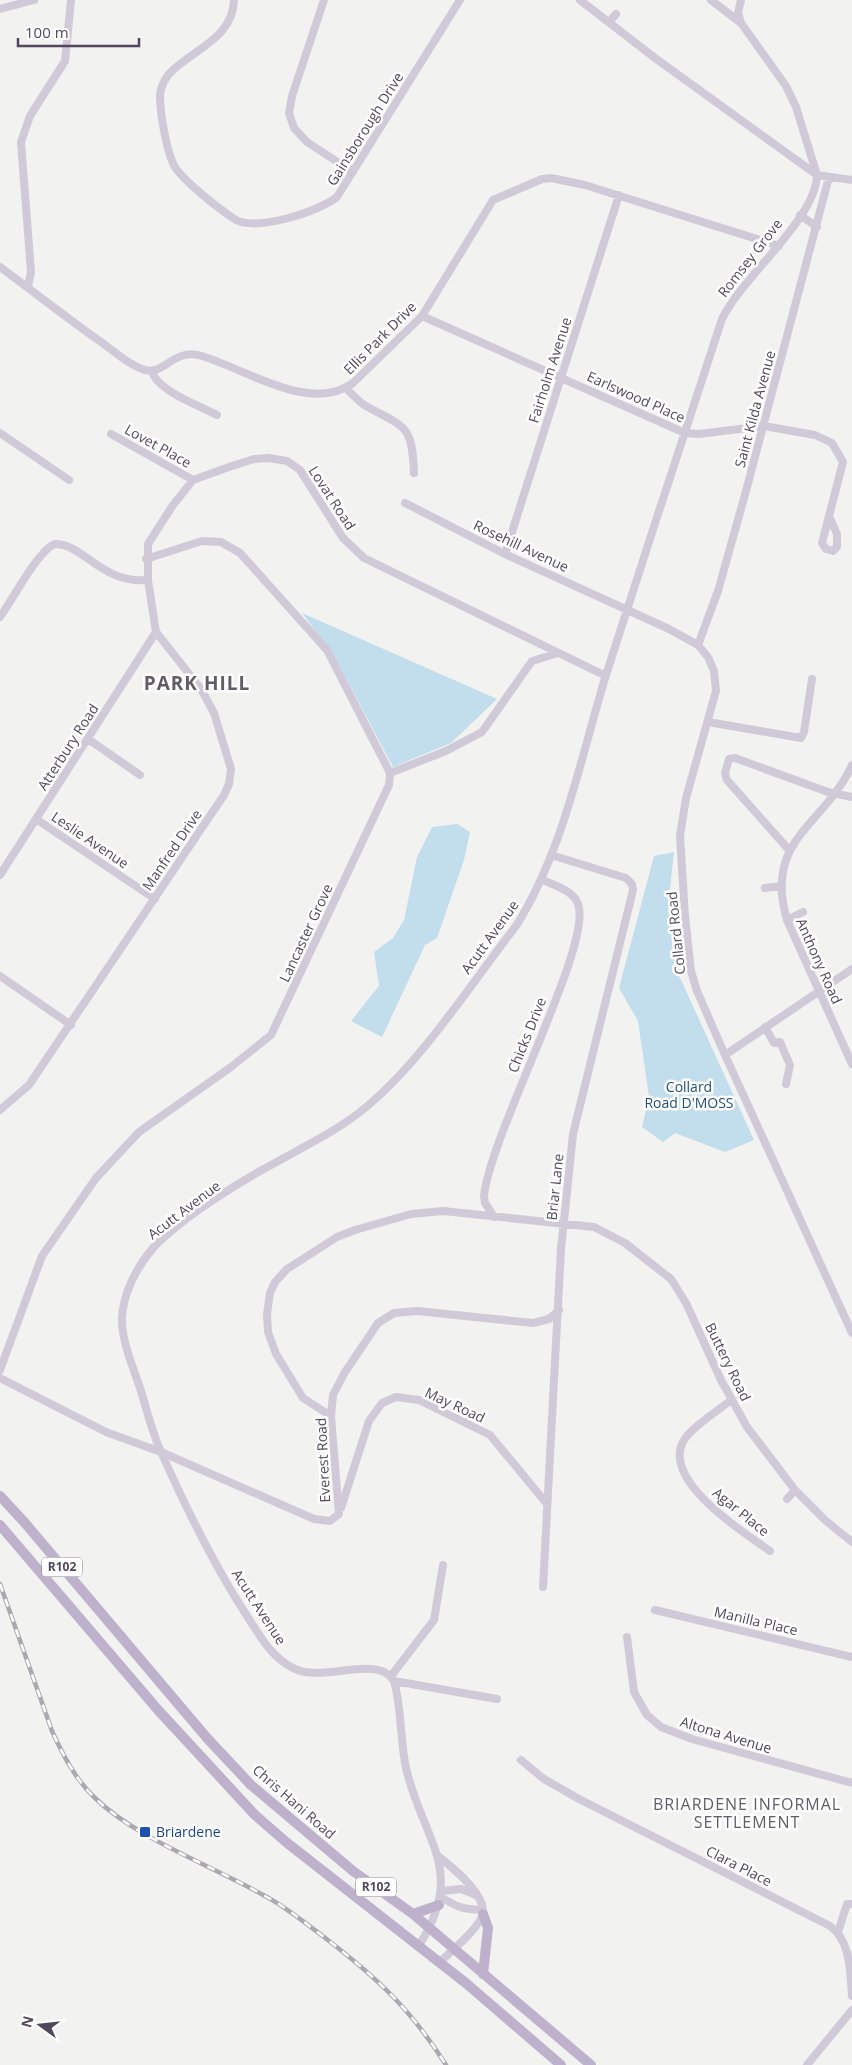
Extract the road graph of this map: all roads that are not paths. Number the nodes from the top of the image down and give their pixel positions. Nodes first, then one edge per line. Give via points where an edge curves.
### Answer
1 (34, 0) edge
2 (71, 0) edge
3 (234, 0) edge
4 (324, 0) edge
5 (460, 0) edge
6 (580, 0) edge
7 (711, 0) edge
8 (740, 0) edge
9 (0, 9) edge
10 (616, 14) dead end
11 (609, 22) junction
12 (741, 23) junction
13 (353, 172) junction
14 (817, 175) junction
15 (829, 177) junction
16 (852, 180) edge
17 (619, 195) junction
18 (800, 215) junction
19 (817, 227) junction
20 (778, 246) junction
21 (0, 267) edge
22 (28, 287) junction
23 (422, 316) junction
24 (152, 371) junction
25 (561, 376) junction
26 (346, 388) junction
27 (217, 415) dead end
28 (764, 426) junction
29 (0, 433) edge
30 (685, 433) junction
31 (111, 434) dead end
32 (414, 473) dead end
33 (69, 480) dead end
34 (193, 480) junction
35 (405, 503) dead end
36 (830, 516) dead end
37 (505, 554) junction
38 (146, 559) junction
39 (148, 580) junction
40 (628, 610) junction
41 (0, 617) edge
42 (156, 632) junction
43 (698, 645) junction
44 (558, 653) junction
45 (606, 676) junction
46 (812, 678) dead end
47 (708, 722) junction
48 (88, 739) junction
49 (852, 765) edge
50 (390, 773) junction
51 (140, 775) dead end
52 (834, 794) junction
53 (852, 797) edge
54 (36, 819) junction
55 (789, 850) junction
56 (551, 855) junction
57 (0, 875) edge
58 (541, 879) junction
59 (782, 886) junction
60 (765, 888) dead end
61 (155, 899) junction
62 (803, 912) dead end
63 (787, 920) junction
64 (852, 969) edge
65 (0, 976) edge
66 (819, 991) junction
67 (71, 1025) junction
68 (764, 1027) junction
69 (725, 1055) junction
70 (852, 1064) edge
71 (786, 1084) dead end
72 (0, 1110) edge
73 (494, 1217) junction
74 (564, 1223) junction
75 (559, 1310) junction
76 (852, 1333) edge
77 (0, 1370) edge
78 (0, 1378) edge
79 (731, 1400) junction
80 (331, 1416) junction
81 (161, 1452) junction
82 (795, 1490) junction
83 (787, 1499) dead end
84 (1, 1500) edge
85 (547, 1504) junction
86 (339, 1514) junction
87 (0, 1525) edge
88 (852, 1542) edge
89 (770, 1551) dead end
90 (443, 1565) dead end
91 (543, 1587) dead end
92 (655, 1610) dead end
93 (627, 1637) dead end
94 (852, 1657) edge
95 (392, 1679) junction
96 (497, 1699) dead end
97 (521, 1760) dead end
98 (852, 1784) edge
99 (438, 1856) junction
100 (478, 1896) junction
101 (441, 1898) junction
102 (849, 1904) edge
103 (482, 1912) junction
104 (412, 1914) junction
105 (430, 1929) junction
106 (840, 1934) junction
107 (418, 1947) junction
108 (453, 1949) junction
109 (439, 1963) junction
110 (483, 1974) junction
111 (852, 1996) edge
112 (852, 2010) edge
113 (561, 2065) edge
114 (590, 2065) edge
115 (807, 2065) edge

1 - 9 street
2 - 22 street via 65,61 30,116 22,142 31,272
3 - 13 street, Gainsborough Drive via 232,13 221,33 176,68 161,88 161,107 174,166 229,215 246,224 286,218 333,200
4 - 13 street via 289,113 294,128 303,139
5 - 13 street, Gainsborough Drive
6 - 11 street
7 - 12 street
8 - 12 street via 738,13
10 - 11 street
11 - 14 street
12 - 14 street via 786,86 796,107
14 - 15 street
14 - 18 street, Romsey Grove via 815,192
15 - 16 street
15 - 19 street, Saint Kilda Avenue
17 - 20 street, Ellis Park Drive
17 - 23 street, Ellis Park Drive via 542,178 493,200
17 - 25 street, Fairholm Avenue
18 - 19 street
18 - 20 street, Romsey Grove
19 - 28 street, Saint Kilda Avenue
20 - 30 street, Romsey Grove via 727,307
21 - 22 street
22 - 24 street via 127,361
23 - 25 street, Earlswood Place
23 - 26 street, Ellis Park Drive
24 - 26 street, Ellis Park Drive via 179,355 195,354 292,390 324,394
24 - 27 street via 154,379 167,389
25 - 30 street, Earlswood Place
25 - 37 street, Fairholm Avenue
26 - 32 street via 366,406 404,428 413,452
28 - 30 street, Earlswood Place
28 - 36 street, Earlswood Place via 816,435 837,450 843,462
28 - 43 street, Saint Kilda Avenue via 718,591
29 - 33 street
30 - 40 street, Romsey Grove
31 - 34 street, Lovet Place
34 - 38 street via 173,504 148,544
34 - 44 street, Lovat Road via 254,459 287,461 300,470 342,538 364,558
35 - 37 street, Rosehill Avenue
37 - 40 street, Rosehill Avenue
38 - 39 street, Manfred Drive
38 - 50 street via 202,541 221,542 240,553 328,650
39 - 41 street via 114,576 69,548 55,544 46,549 36,562
39 - 42 street, Manfred Drive
40 - 43 street
40 - 45 street, Acutt Avenue
42 - 48 street, Atterbury Road
42 - 61 street, Manfred Drive via 210,703 223,739 231,776 224,795
43 - 47 street, Collard Road via 708,657 716,680
44 - 45 street, Lovat Road
44 - 50 street via 532,661 482,732
45 - 56 street, Acutt Avenue via 578,780
46 - 47 street via 801,738
47 - 69 street, Collard Road via 682,814 682,860 691,971
48 - 51 street
48 - 54 street, Atterbury Road
49 - 52 street, Anthony Road
50 - 77 street, Lancaster Grove via 389,785 365,839 271,1035 139,1132 96,1178 42,1256
52 - 53 street
52 - 55 street, Anthony Road via 803,828
52 - 55 street via 735,758 730,759 725,773 727,780
54 - 57 street, Atterbury Road
54 - 61 street, Leslie Avenue
55 - 59 street, Anthony Road
56 - 58 street, Acutt Avenue
56 - 74 street, Briar Lane via 626,878 633,890 576,1117
58 - 73 street, Chicks Drive via 574,896 580,918 568,967 498,1145 484,1196
58 - 81 street, Acutt Avenue via 516,926 436,1030 387,1087 337,1130 270,1165 185,1221 154,1247 143,1261 124,1304 123,1332
59 - 60 street
59 - 63 street, Anthony Road
61 - 67 street, Manfred Drive
62 - 63 street
63 - 66 street, Anthony Road
64 - 66 street
65 - 67 street
66 - 68 street
66 - 70 street, Anthony Road
67 - 72 street, Manfred Drive via 29,1085
68 - 69 street
68 - 71 street via 774,1043 780,1042 790,1065
69 - 76 street, Collard Road
73 - 74 street, Buttery Road
73 - 80 street, Buttery Road via 444,1211 397,1217 337,1238 280,1274 268,1302 268,1332 276,1354 298,1391 307,1402
74 - 75 street, Briar Lane
74 - 79 street, Buttery Road via 594,1227 609,1233 671,1278 686,1302
75 - 80 street, Everest Road via 549,1319 529,1323 417,1311 389,1315 378,1323 345,1372 333,1395
75 - 85 street, Briar Lane
78 - 81 street, Everest Road via 106,1432
79 - 82 street, Buttery Road via 747,1427
79 - 89 street, Agar Place via 686,1437 681,1446 680,1460 683,1471 708,1504
80 - 86 street, Everest Road
81 - 86 street, Everest Road via 314,1519 330,1521
81 - 95 street, Acutt Avenue via 235,1598 266,1646 279,1659 292,1668 312,1674 365,1668 383,1671
82 - 83 street
82 - 88 street, Buttery Road
84 - 104 main road, Chris Hani Road / R102 via 251,1785 353,1871
85 - 86 street, May Road via 490,1435 419,1400 396,1397 382,1404 369,1421
85 - 91 street, Briar Lane
87 - 107 main road, R102 via 237,1797 286,1842
90 - 95 street via 434,1620
92 - 94 street, Manilla Place
93 - 98 street, Altona Avenue via 634,1692 647,1715 661,1727
95 - 96 street, Acutt Avenue
95 - 99 street via 404,1760
97 - 106 street, Clara Place via 579,1799
99 - 100 street
99 - 101 street
100 - 101 street via 461,1889
100 - 103 street
101 - 103 street via 466,1910
101 - 104 main road
101 - 105 street
102 - 106 street
103 - 108 street via 476,1926
103 - 110 main road via 488,1928
104 - 105 main road, Chris Hani Road / R102
105 - 107 street
105 - 108 main road, Chris Hani Road / R102
106 - 111 street via 848,1954
107 - 109 main road, R102
108 - 109 street
108 - 110 main road, Chris Hani Road / R102
109 - 113 main road, R102
110 - 114 main road, Chris Hani Road / R102
112 - 115 street

